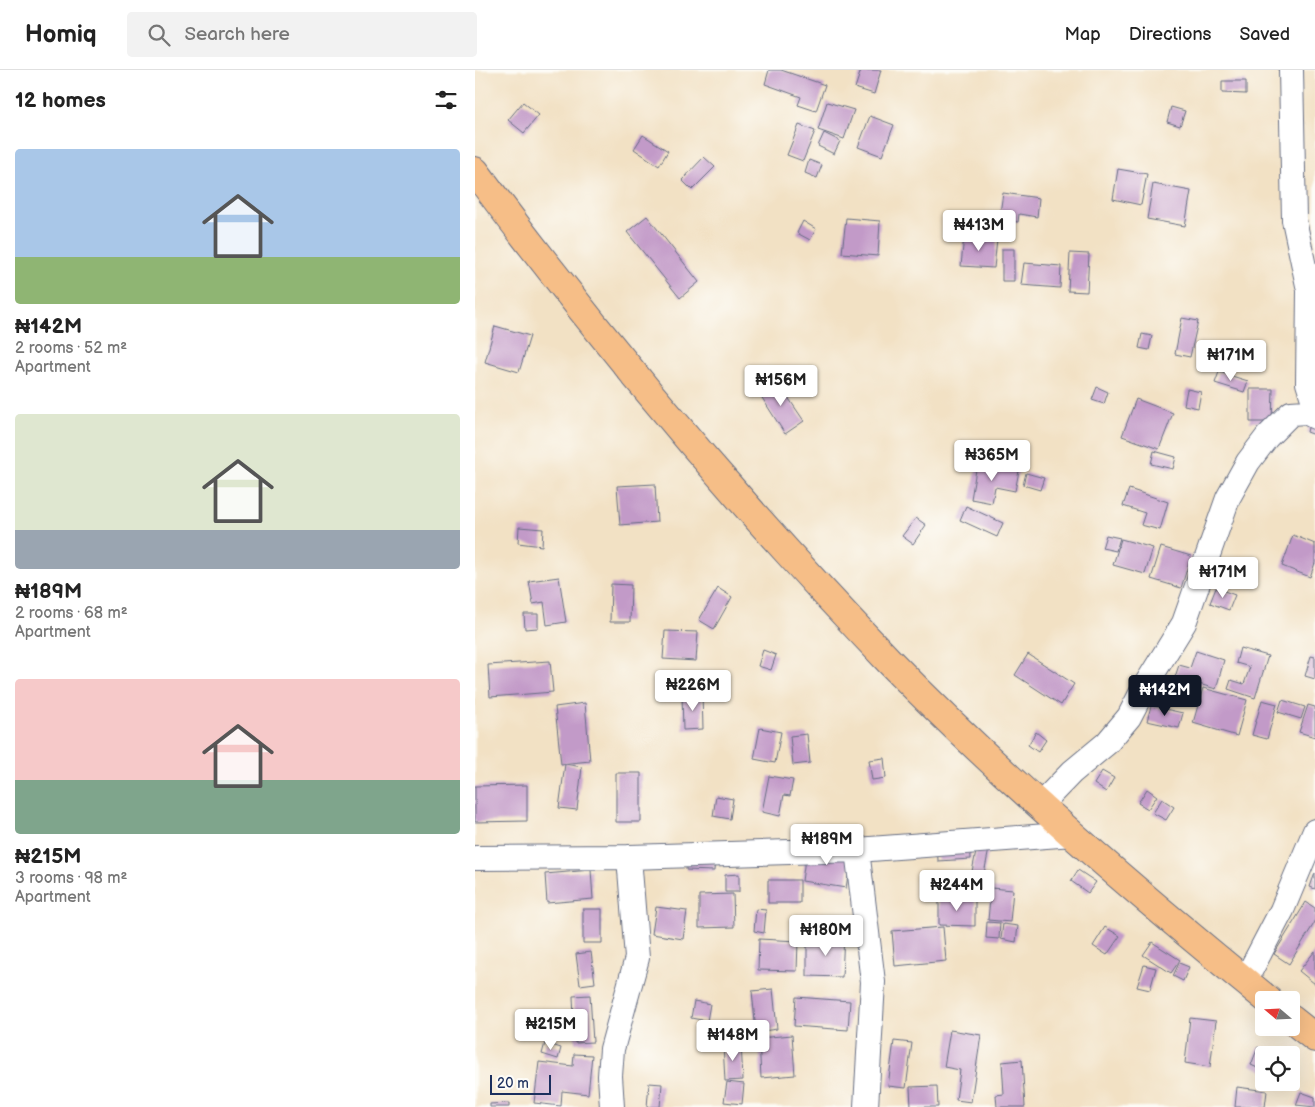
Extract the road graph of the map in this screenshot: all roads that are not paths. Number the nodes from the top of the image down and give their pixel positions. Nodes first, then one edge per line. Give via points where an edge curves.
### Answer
1 (1291, 70) edge
2 (475, 172) edge
3 (1315, 406) edge
4 (1315, 417) edge
5 (1040, 805) junction
6 (1315, 831) edge
7 (1073, 834) junction
8 (857, 850) junction
9 (629, 856) junction
10 (475, 858) edge
11 (1245, 981) junction
12 (1257, 991) edge
13 (1300, 1026) edge
14 (1315, 1038) edge
15 (613, 1107) edge
16 (866, 1107) edge

1 - 3 street via 1295,220 1309,290 1308,383
2 - 5 highway via 607,343 799,566 891,663
4 - 5 street via 1306,412 1291,413 1248,462 1228,498 1184,623 1129,717 1107,744 1072,772
5 - 7 highway
6 - 11 street via 1282,910
7 - 8 street
7 - 11 highway
8 - 9 street
8 - 16 street via 873,982
9 - 10 street
9 - 15 street via 637,958 612,1049
11 - 12 highway
13 - 14 highway

